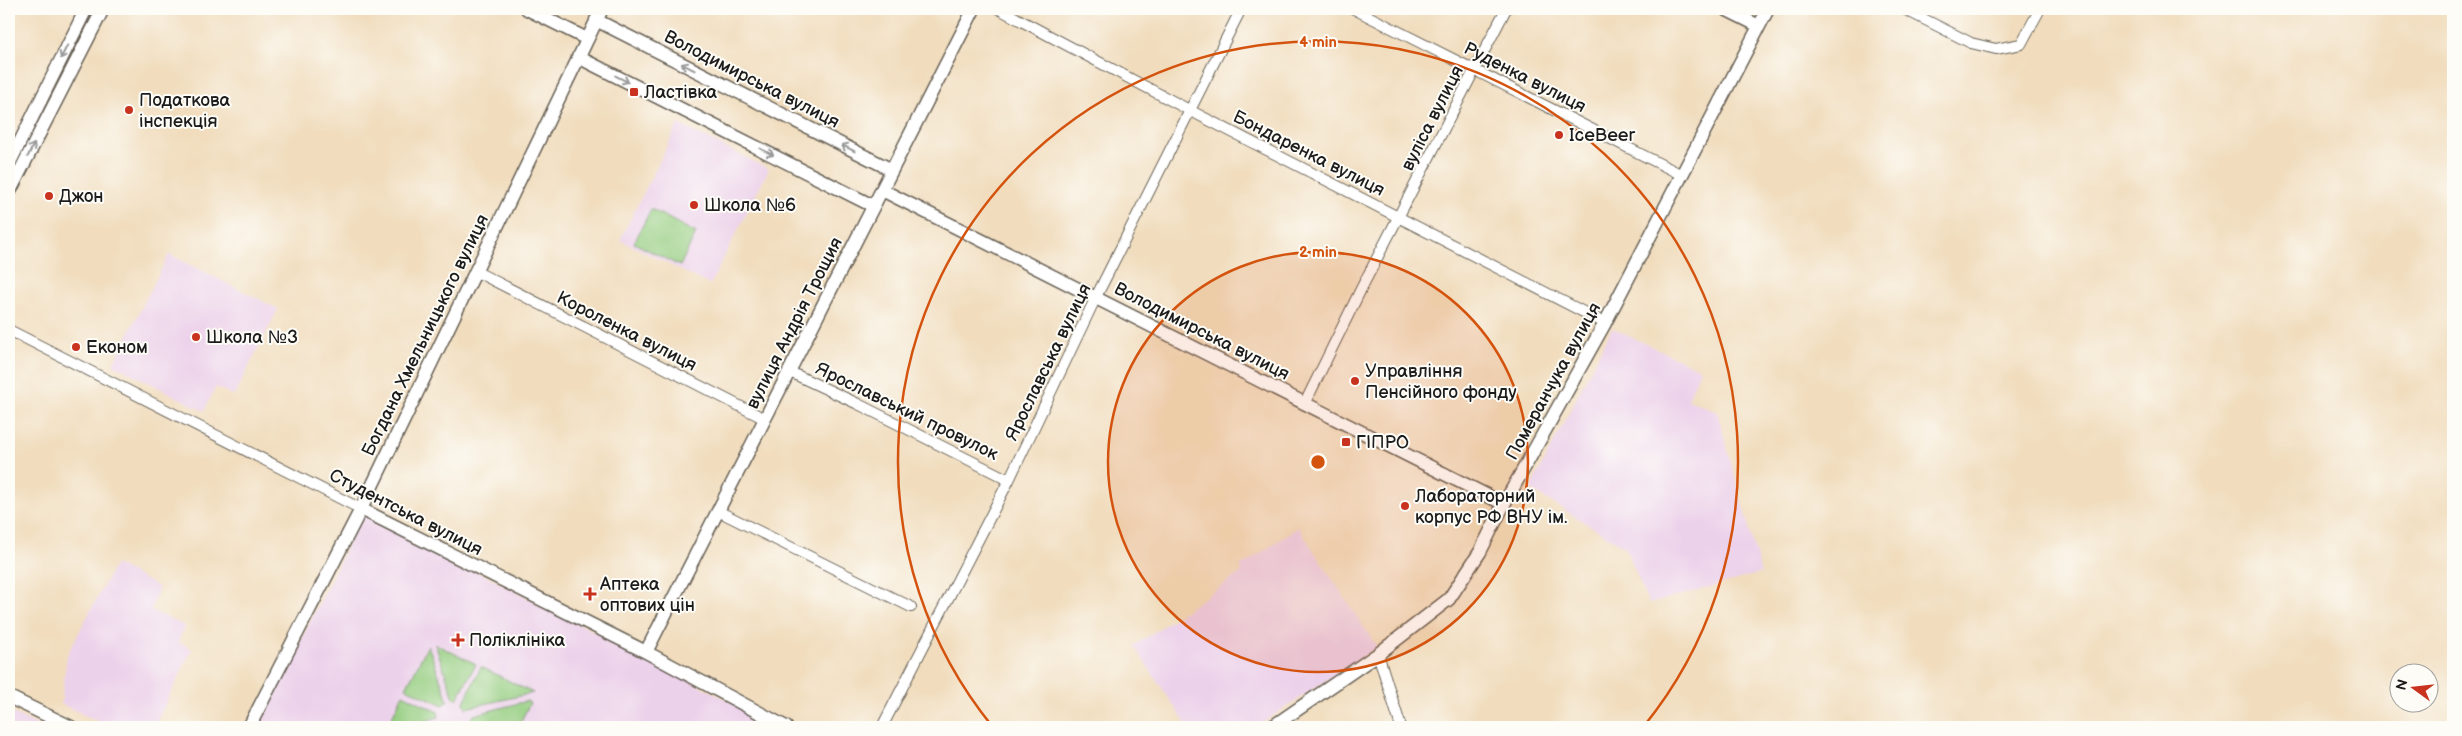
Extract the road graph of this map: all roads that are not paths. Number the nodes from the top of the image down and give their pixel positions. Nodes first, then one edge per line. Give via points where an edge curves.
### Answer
1 (86, 9) edge
2 (102, 9) edge
3 (527, 9) edge
4 (974, 9) edge
5 (999, 9) edge
6 (1241, 9) edge
7 (1354, 9) edge
8 (1506, 9) edge
9 (1725, 9) edge
10 (1768, 9) edge
11 (1904, 9) edge
12 (2040, 9) edge
13 (599, 14) edge
14 (1759, 26) junction
15 (588, 39) junction
16 (578, 57) junction
17 (1475, 70) junction
18 (1191, 111) junction
19 (9, 164) edge
20 (892, 170) junction
21 (1682, 175) junction
22 (882, 190) junction
23 (9, 193) edge
24 (874, 206) junction
25 (1399, 218) junction
26 (475, 271) junction
27 (1096, 297) junction
28 (1605, 323) junction
29 (9, 330) edge
30 (790, 372) junction
31 (1305, 403) junction
32 (765, 419) junction
33 (1009, 480) junction
34 (1504, 504) junction
35 (361, 509) junction
36 (718, 511) junction
37 (911, 607) dead end
38 (646, 652) junction
39 (1378, 654) junction
40 (9, 697) edge
41 (71, 727) edge
42 (249, 727) edge
43 (786, 727) edge
44 (882, 727) edge
45 (1272, 727) edge
46 (1401, 727) edge

1 -> 19 street
23 -> 2 street
3 - 15 street
4 - 20 street, вулиця Андрія Трощия
5 - 18 street, Бондаренка вулиця
6 - 18 street, Ярославська вулиця
7 - 17 street, Руденка вулиця
8 - 17 street, вуліса вулиця
9 - 14 street
10 - 14 street, Померанчука вулиця
11 - 12 street via 1971,43 1996,49 2021,44
13 - 15 street, Богдана Хмельницького вулиця
20 -> 13 street, Володимирська вулиця
14 - 21 street, Померанчука вулиця
15 - 16 street, Богдана Хмельницького вулиця
16 -> 24 street
16 - 26 street, Богдана Хмельницького вулиця
17 - 21 street, Руденка вулиця
17 - 25 street, вуліса вулиця
18 - 25 street, Бондаренка вулиця
18 - 27 street, Ярославська вулиця
20 - 22 street, вулиця Андрія Трощия
21 - 28 street, Померанчука вулиця
22 - 24 street, вулиця Андрія Трощия
22 - 27 street, Володимирська вулиця
24 - 30 street, вулиця Андрія Трощия
25 - 28 street, Бондаренка вулиця
25 - 31 street, вуліса вулиця
26 - 32 street, Короленка вулиця
26 - 35 street, Богдана Хмельницького вулиця
27 - 31 street, Володимирська вулиця
27 - 33 street, Ярославська вулиця
28 - 34 street, Померанчука вулиця
29 - 35 street, Студентська вулиця
30 - 32 street, вулиця Андрія Трощия
30 - 33 street, Ярославський провулок
31 - 34 street, Володимирська вулиця
32 - 36 street, вулиця Андрія Трощия
33 - 44 street, Ярославська вулиця
34 - 39 street, Померанчука вулиця via 1480,552 1449,599
35 - 38 street, Студентська вулиця
35 - 42 street, Богдана Хмельницького вулиця
36 - 37 street
36 - 38 street, вулиця Андрія Трощия
38 - 43 street, Студентська вулиця
39 - 45 street, Померанчука вулиця
39 - 46 street
40 - 41 street

